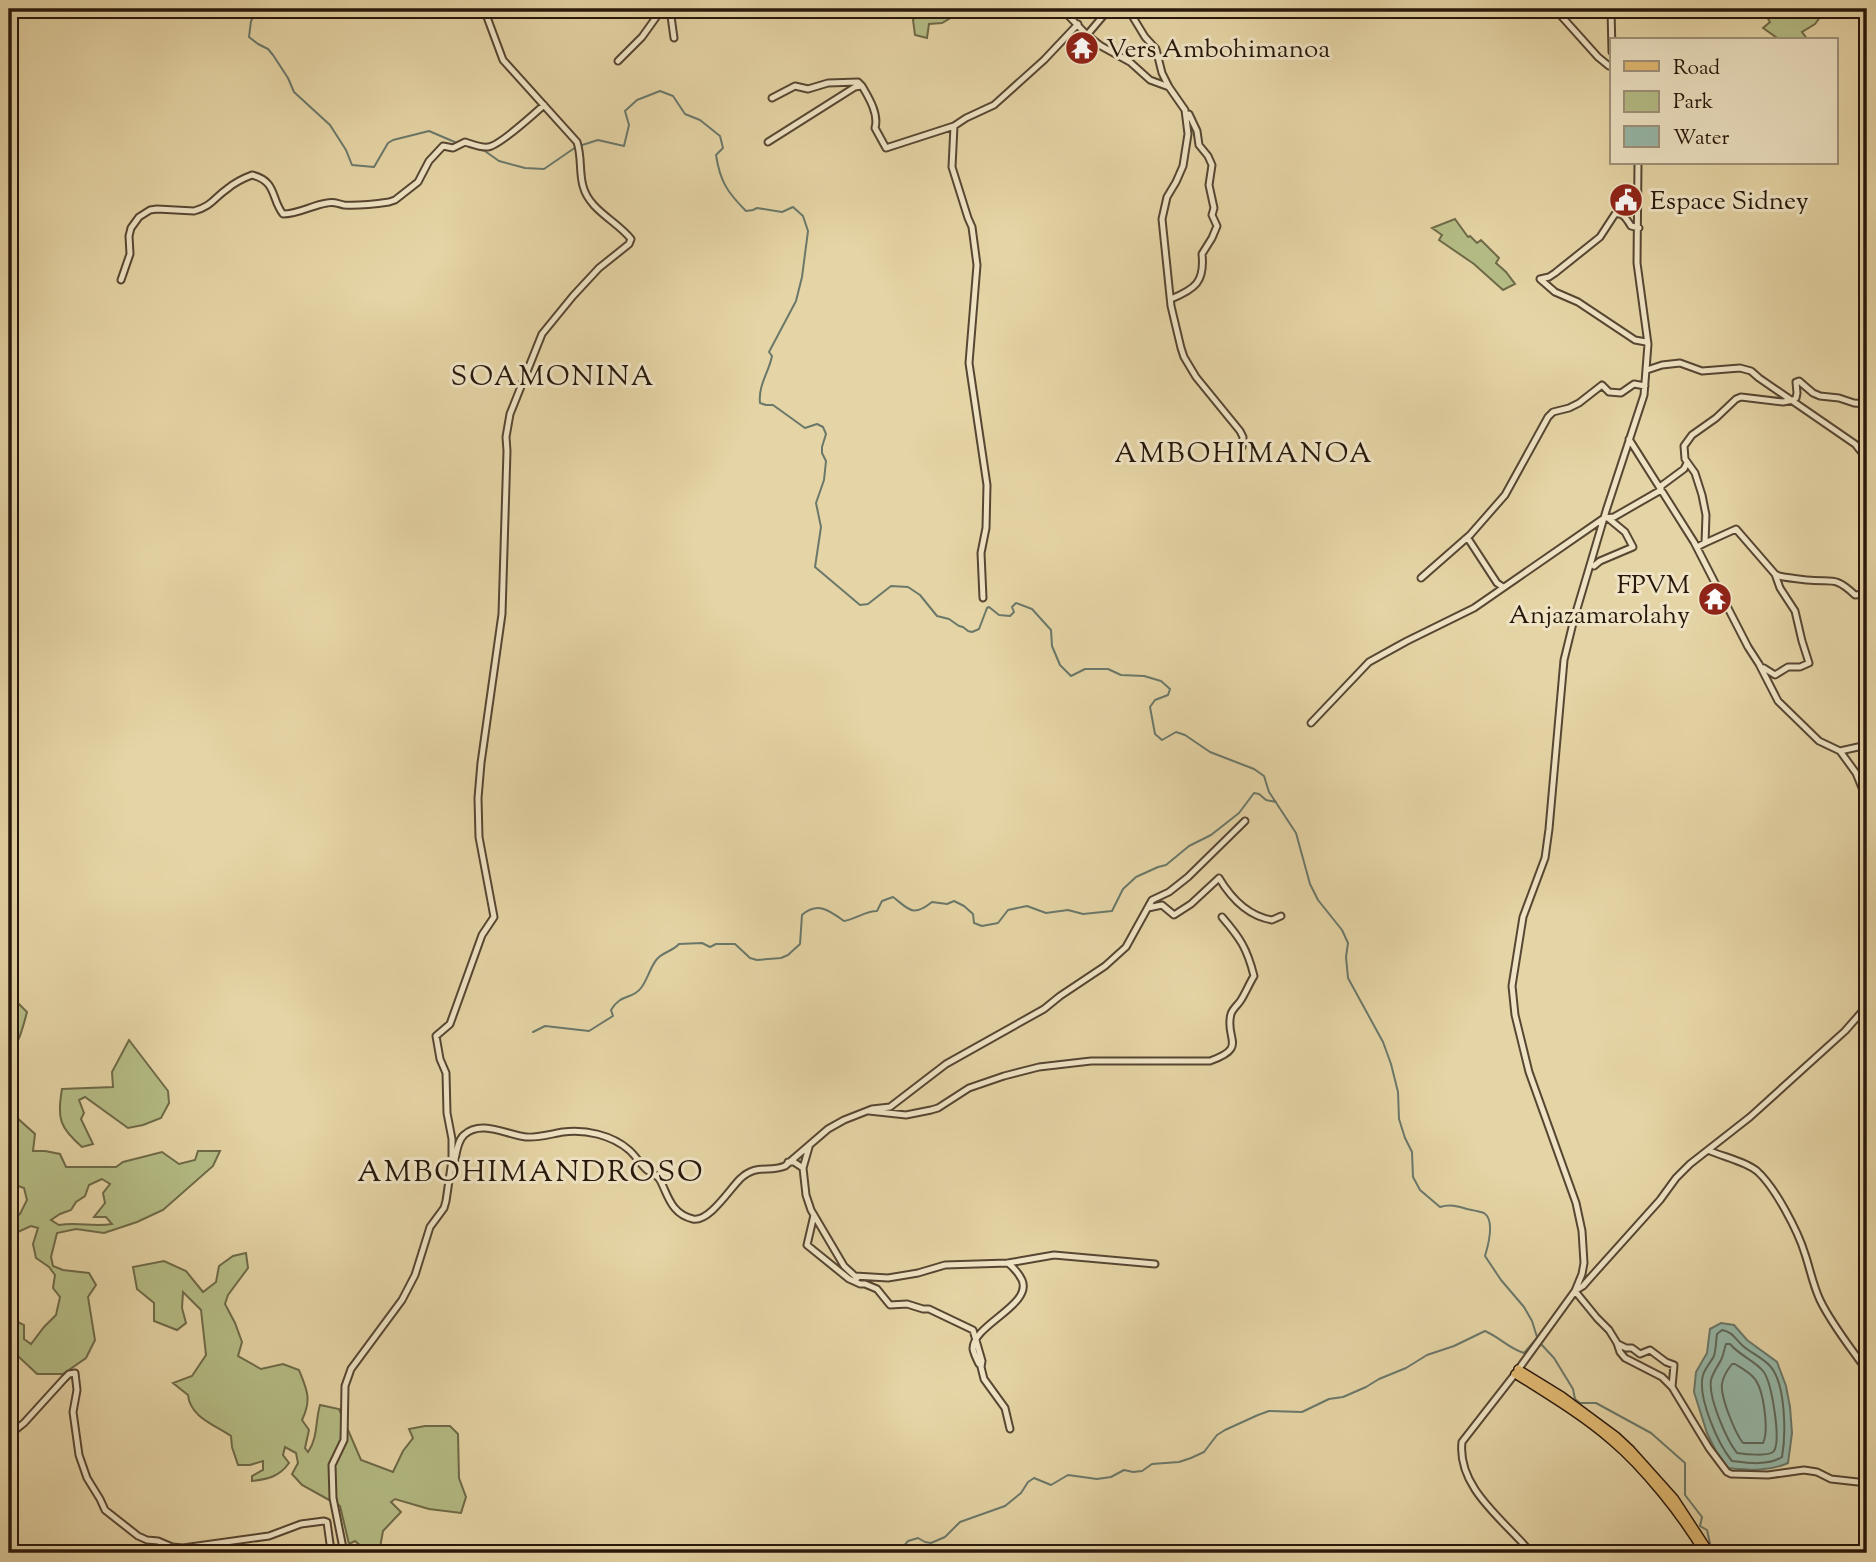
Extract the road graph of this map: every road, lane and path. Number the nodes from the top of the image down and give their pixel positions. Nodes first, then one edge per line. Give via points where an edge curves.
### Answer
1 (484, 9) edge
2 (662, 9) edge
3 (670, 9) edge
4 (1062, 9) edge
5 (1109, 9) edge
6 (1128, 9) edge
7 (1555, 9) edge
8 (1611, 9) edge
9 (1078, 24) junction
10 (1087, 35) junction
11 (674, 38) dead end
12 (1612, 38) edge
13 (618, 61) dead end
14 (1610, 66) edge
15 (862, 86) junction
16 (1169, 87) junction
17 (772, 98) dead end
18 (544, 105) junction
19 (1189, 114) dead end
20 (954, 126) junction
21 (768, 142) dead end
22 (1638, 164) edge
23 (1639, 228) junction
24 (121, 280) dead end
25 (1171, 299) junction
26 (1648, 344) junction
27 (1647, 370) junction
28 (1645, 386) junction
29 (1793, 400) junction
30 (1867, 404) edge
31 (1629, 439) junction
32 (1242, 447) dead end
33 (1867, 459) edge
34 (1687, 463) junction
35 (1661, 490) junction
36 (1606, 518) junction
37 (1465, 539) junction
38 (1704, 543) junction
39 (1697, 547) junction
40 (1594, 566) dead end
41 (1774, 574) junction
42 (1421, 578) dead end
43 (1503, 587) junction
44 (1867, 594) edge
45 (983, 598) dead end
46 (1759, 664) junction
47 (1311, 723) dead end
48 (1867, 745) edge
49 (1840, 751) junction
50 (1867, 800) edge
51 (1245, 821) dead end
52 (1148, 908) junction
53 (1281, 916) dead end
54 (1222, 917) dead end
55 (1867, 1006) edge
56 (866, 1111) junction
57 (809, 1145) junction
58 (1708, 1150) junction
59 (788, 1162) junction
60 (803, 1168) junction
61 (450, 1170) junction
62 (814, 1215) junction
63 (1008, 1262) junction
64 (1155, 1264) dead end
65 (855, 1276) junction
66 (864, 1284) junction
67 (1575, 1291) junction
68 (976, 1341) junction
69 (1617, 1343) junction
70 (1867, 1371) edge
71 (1516, 1372) junction
72 (1672, 1387) junction
73 (1010, 1429) dead end
74 (9, 1435) edge
75 (1867, 1483) edge
76 (333, 1553) edge
77 (344, 1553) edge
78 (1528, 1553) edge
79 (1704, 1553) edge
80 (1710, 1553) edge

1 - 18 street via 503,60
2 - 13 street
3 - 11 street
4 - 9 street
5 - 10 street
6 - 16 street via 1156,49
7 - 14 street
8 - 12 street
9 - 10 street
9 - 20 street via 994,105
10 - 16 street via 1150,80
15 - 17 street via 858,82 808,89 795,86
15 - 20 street via 886,148
15 - 21 street
16 - 25 street via 1185,110 1188,134 1183,166 1162,219
18 - 24 street via 492,146 466,142 453,148 443,146 418,182 389,202 328,202 283,214 271,187 252,175 200,209 150,209 131,228 130,254
18 - 61 street via 577,142 587,197 631,239 599,268 542,334 510,414 502,614 478,787 479,837 494,917 482,935 455,1014 436,1036 446,1073
19 - 25 street via 1199,145 1212,165 1209,185 1217,226 1202,254 1199,282
20 - 45 street via 953,167 972,228 977,265 969,363 987,485 981,553
22 - 23 street
23 - 26 street via 1639,280
23 - 26 street via 1617,213 1600,237 1555,273 1540,279
25 - 32 street via 1184,357 1240,431
26 - 27 street
27 - 28 street
27 - 29 street via 1680,363 1702,372 1740,368
28 - 31 street
28 - 37 street via 1634,384 1620,393 1609,392 1602,385 1578,403 1548,416 1505,495
29 - 30 street via 1799,381 1820,396
29 - 33 street via 1855,444
29 - 34 street via 1736,399 1692,435 1683,449
31 - 35 street
31 - 36 street
34 - 35 street
34 - 38 street via 1702,495
35 - 36 street
35 - 39 street
36 - 40 street via 1625,532 1633,547
36 - 43 street
36 - 67 street via 1564,660 1545,858 1523,917 1512,986 1529,1072 1582,1231 1584,1263
37 - 42 street
37 - 43 street
38 - 39 street
38 - 41 street via 1736,529
39 - 46 street
41 - 44 street via 1839,582 1855,594
41 - 46 street via 1795,611 1809,663 1775,675
43 - 47 street via 1474,608 1369,662
46 - 49 street via 1787,711 1819,741
48 - 49 street
49 - 50 street
51 - 52 street via 1188,877 1152,900
52 - 53 street via 1162,905 1174,915 1219,878 1230,896 1256,915 1272,920
52 - 56 street via 1126,947 1105,966 1044,1009 946,1065 890,1107
54 - 56 street via 1245,947 1254,976 1231,1013 1233,1040 1223,1056 1209,1061 1091,1061 1039,1067 969,1088 931,1110 906,1115
55 - 58 street via 1845,1031
56 - 57 street via 828,1129
57 - 59 street
57 - 60 street
58 - 67 street via 1676,1178
58 - 70 street via 1747,1164 1766,1182 1804,1250 1828,1315
59 - 60 street
59 - 61 street via 742,1177 701,1219 682,1214 669,1201 656,1175 629,1150 597,1134 566,1131 528,1137 495,1129 472,1130 460,1140
60 - 62 street
61 - 77 street via 444,1209 430,1227 412,1282 351,1369 345,1386 344,1440 332,1465
62 - 65 street via 844,1266
62 - 66 street via 807,1245 839,1272
63 - 64 street via 1054,1255
63 - 65 street via 945,1265 888,1278
63 - 68 street via 1023,1286 1015,1303
65 - 66 street
66 - 68 street via 877,1289 890,1305 929,1308 970,1328
67 - 69 street
67 - 71 street
68 - 73 street via 974,1350 984,1379 1005,1408
69 - 72 street via 1625,1358
69 - 72 street via 1640,1354 1650,1350 1671,1362
71 - 78 street via 1462,1442 1461,1453 1477,1492
71 - 79 main road via 1619,1447 1669,1502
71 - 80 main road via 1562,1396 1616,1436 1674,1498
72 - 75 street via 1709,1448 1731,1474 1804,1470 1830,1479
74 - 76 street via 75,1373 78,1390 73,1412 87,1478 105,1510 138,1536 183,1548 269,1536 301,1524 327,1521

